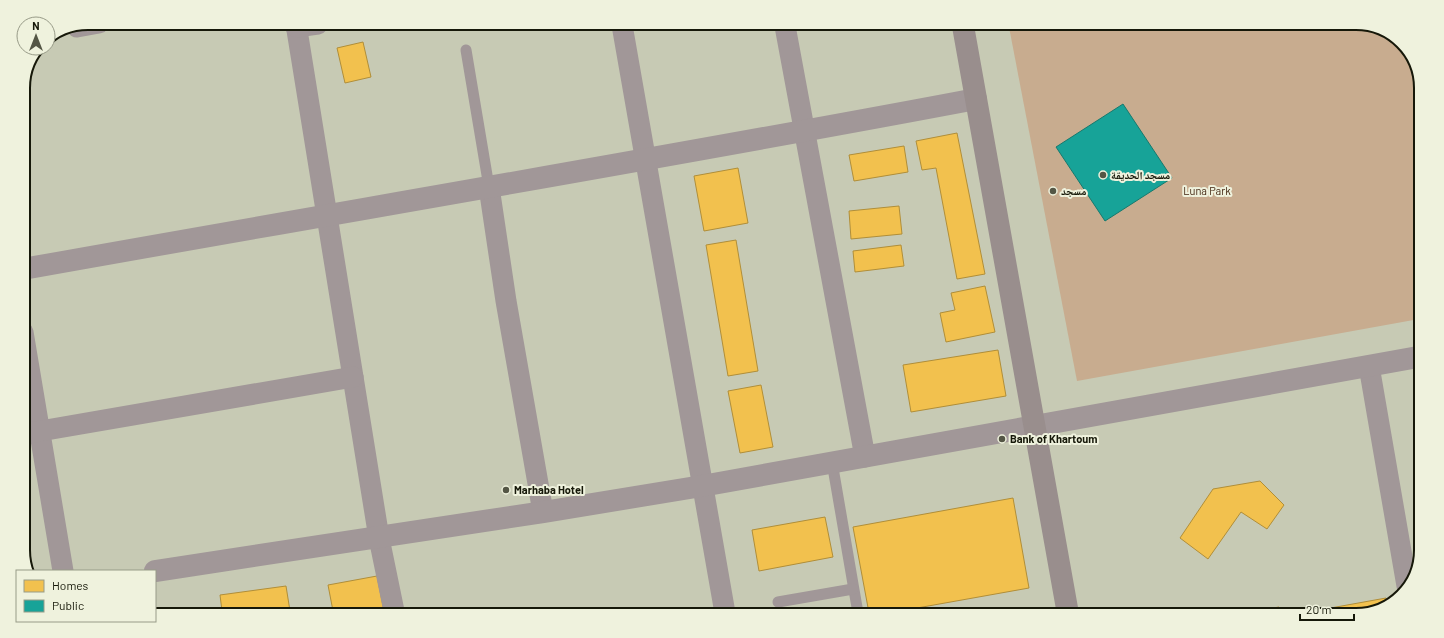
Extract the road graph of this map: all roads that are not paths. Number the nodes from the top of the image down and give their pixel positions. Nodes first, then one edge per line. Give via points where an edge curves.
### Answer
1 (297, 30) edge
2 (623, 30) edge
3 (786, 30) edge
4 (964, 30) edge
5 (466, 50) dead end
6 (976, 99) junction
7 (804, 132) junction
8 (646, 161) junction
9 (489, 187) junction
10 (326, 215) junction
11 (30, 268) edge
12 (1414, 358) edge
13 (1369, 366) junction
14 (353, 377) junction
15 (30, 410) edge
16 (1034, 426) junction
17 (32, 432) edge
18 (865, 457) junction
19 (832, 462) junction
20 (702, 486) junction
21 (543, 512) junction
22 (379, 538) junction
23 (63, 570) edge
24 (156, 572) edge
25 (1406, 579) edge
26 (853, 589) junction
27 (778, 602) dead end
28 (393, 608) edge
29 (724, 608) edge
30 (857, 608) edge
31 (1067, 608) edge

1 - 10 street
2 - 8 street
3 - 7 street
4 - 6 main road
5 - 9 lane
6 - 7 street
6 - 16 main road
7 - 8 street
7 - 18 street
8 - 9 street
8 - 20 street
9 - 10 street
9 - 21 street
10 - 11 street
10 - 14 street
12 - 13 street
13 - 16 street
13 - 25 street
14 - 17 street
14 - 22 street
15 - 17 street
16 - 18 street
16 - 31 main road
17 - 23 street
18 - 19 street
19 - 20 street
19 - 26 lane
20 - 21 street
20 - 29 street
21 - 22 street
22 - 24 street
22 - 28 street
26 - 27 lane
26 - 30 lane

